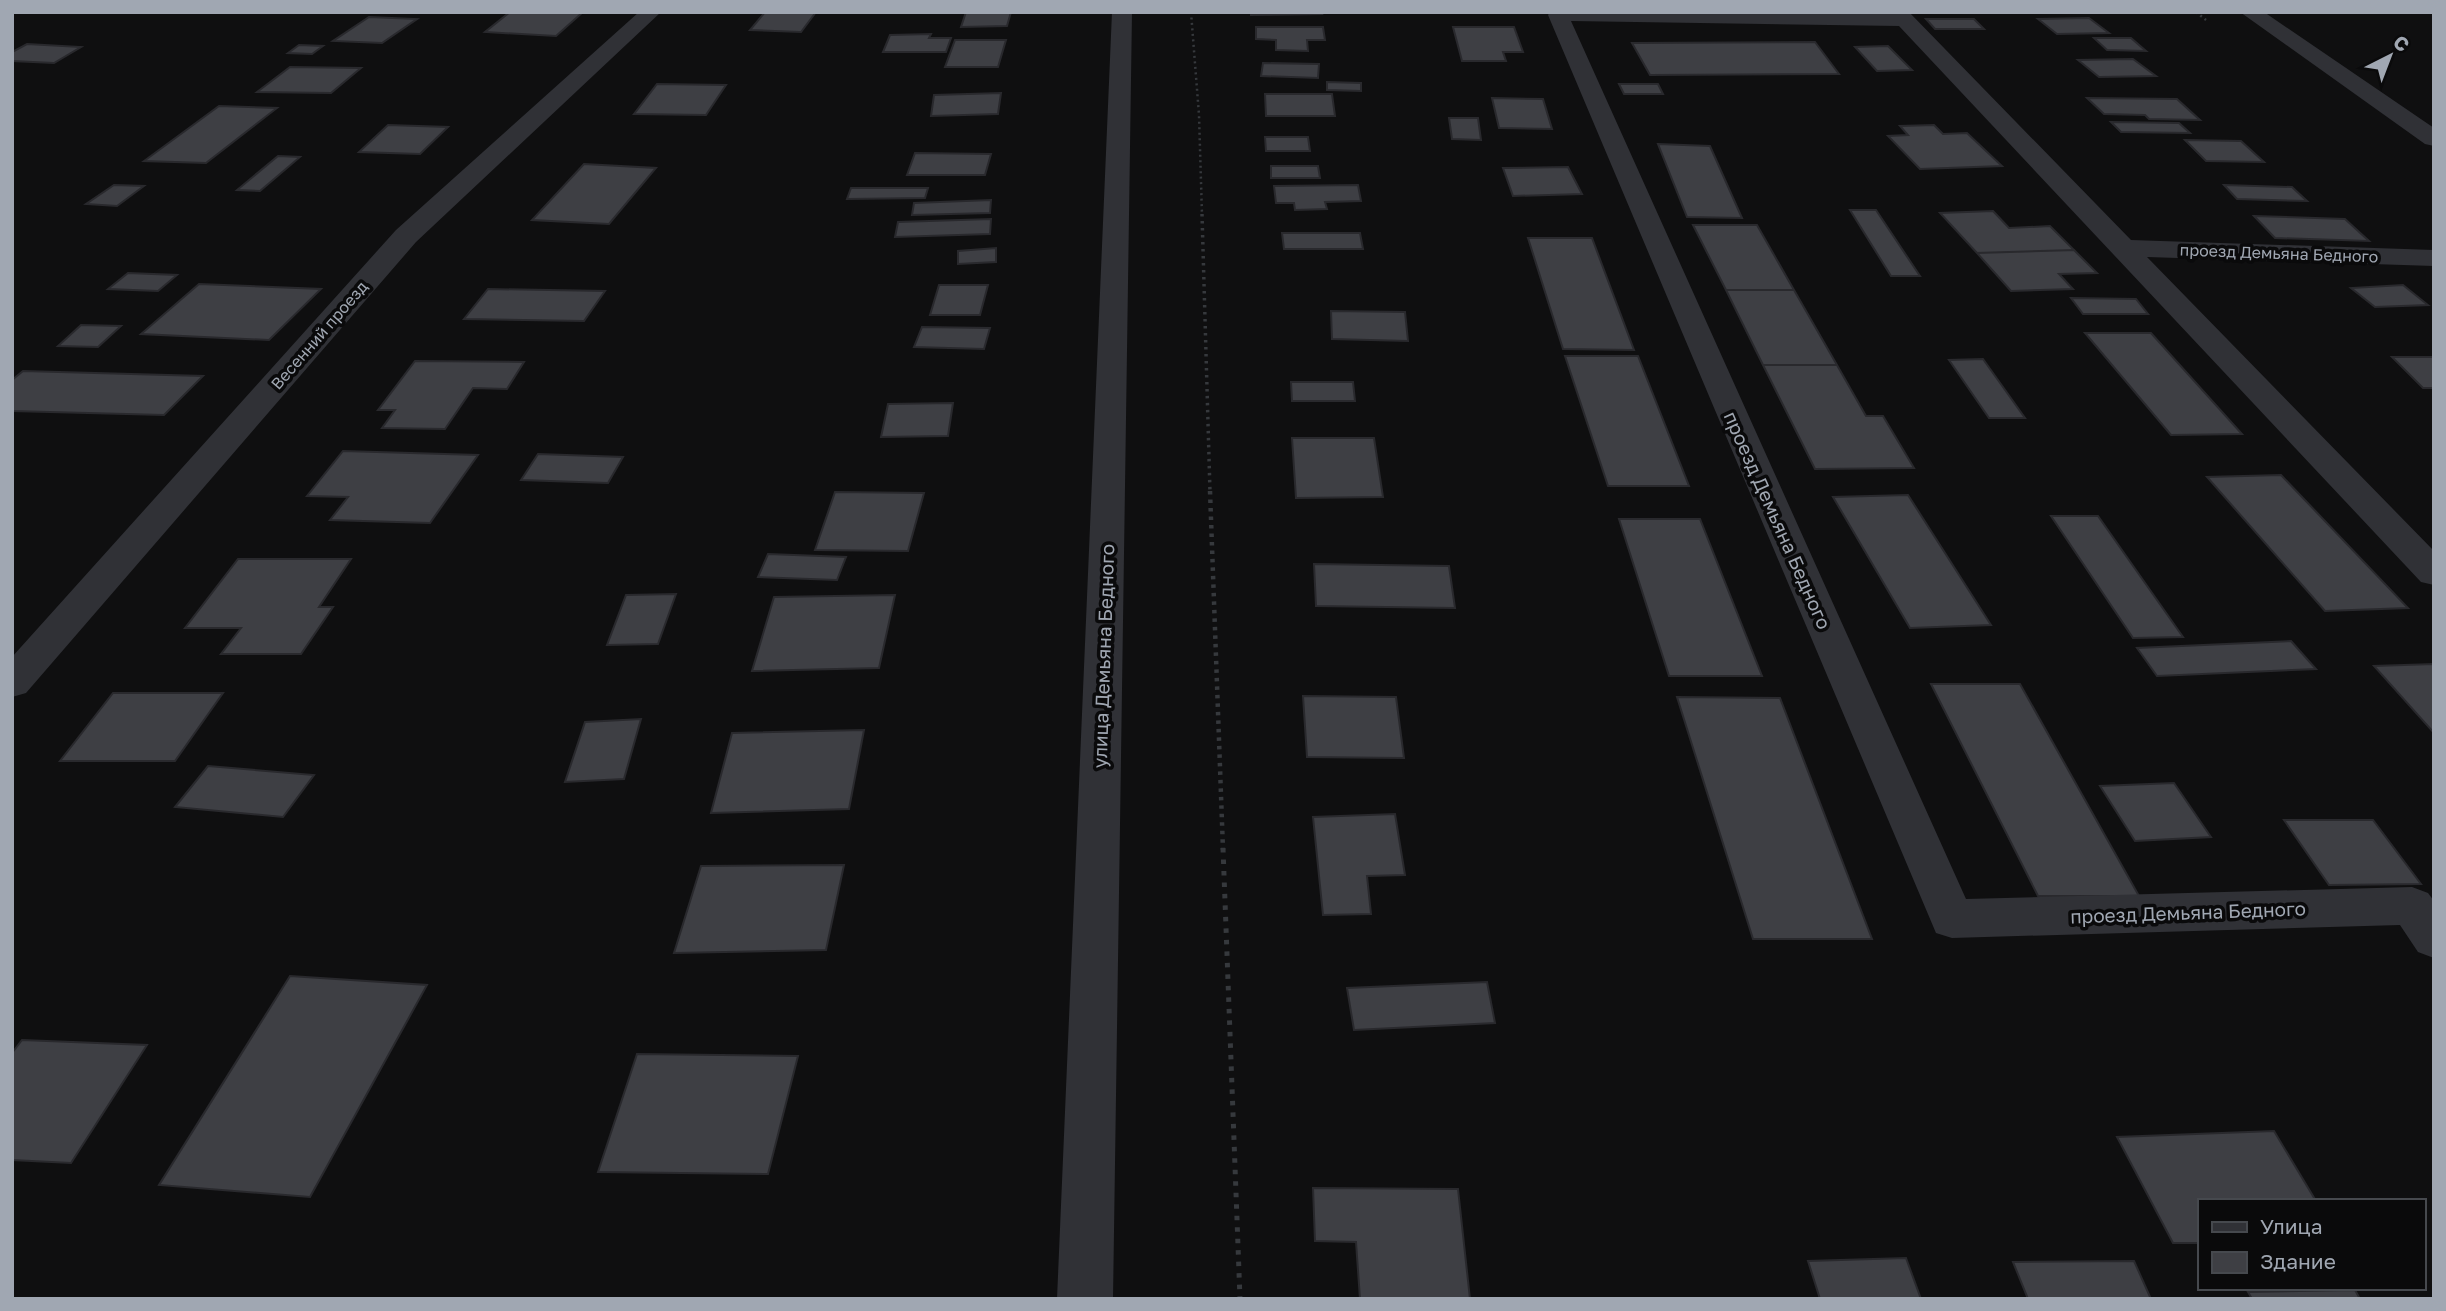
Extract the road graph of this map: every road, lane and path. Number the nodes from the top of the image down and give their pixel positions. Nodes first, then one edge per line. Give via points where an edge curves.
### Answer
1 (651, 12) edge
2 (1122, 12) edge
3 (1191, 12) edge
4 (2250, 12) edge
5 (1900, 16) edge
6 (2434, 139) edge
7 (2123, 248) junction
8 (2434, 258) edge
9 (2434, 573) edge
10 (12, 683) edge
11 (2427, 916) edge
12 (1085, 1299) edge
13 (1240, 1299) edge

1 - 10 street, Весенний проезд via 406,236
2 - 12 street, улица Демьяна Бедного
3 - 13 path via 1199,115
4 - 6 street
5 - 7 street, проезд Демьяна Бедного
5 - 11 street, проезд Демьяна Бедного via 1558,15 1952,919
7 - 8 street, проезд Демьяна Бедного
7 - 9 street, проезд Демьяна Бедного

